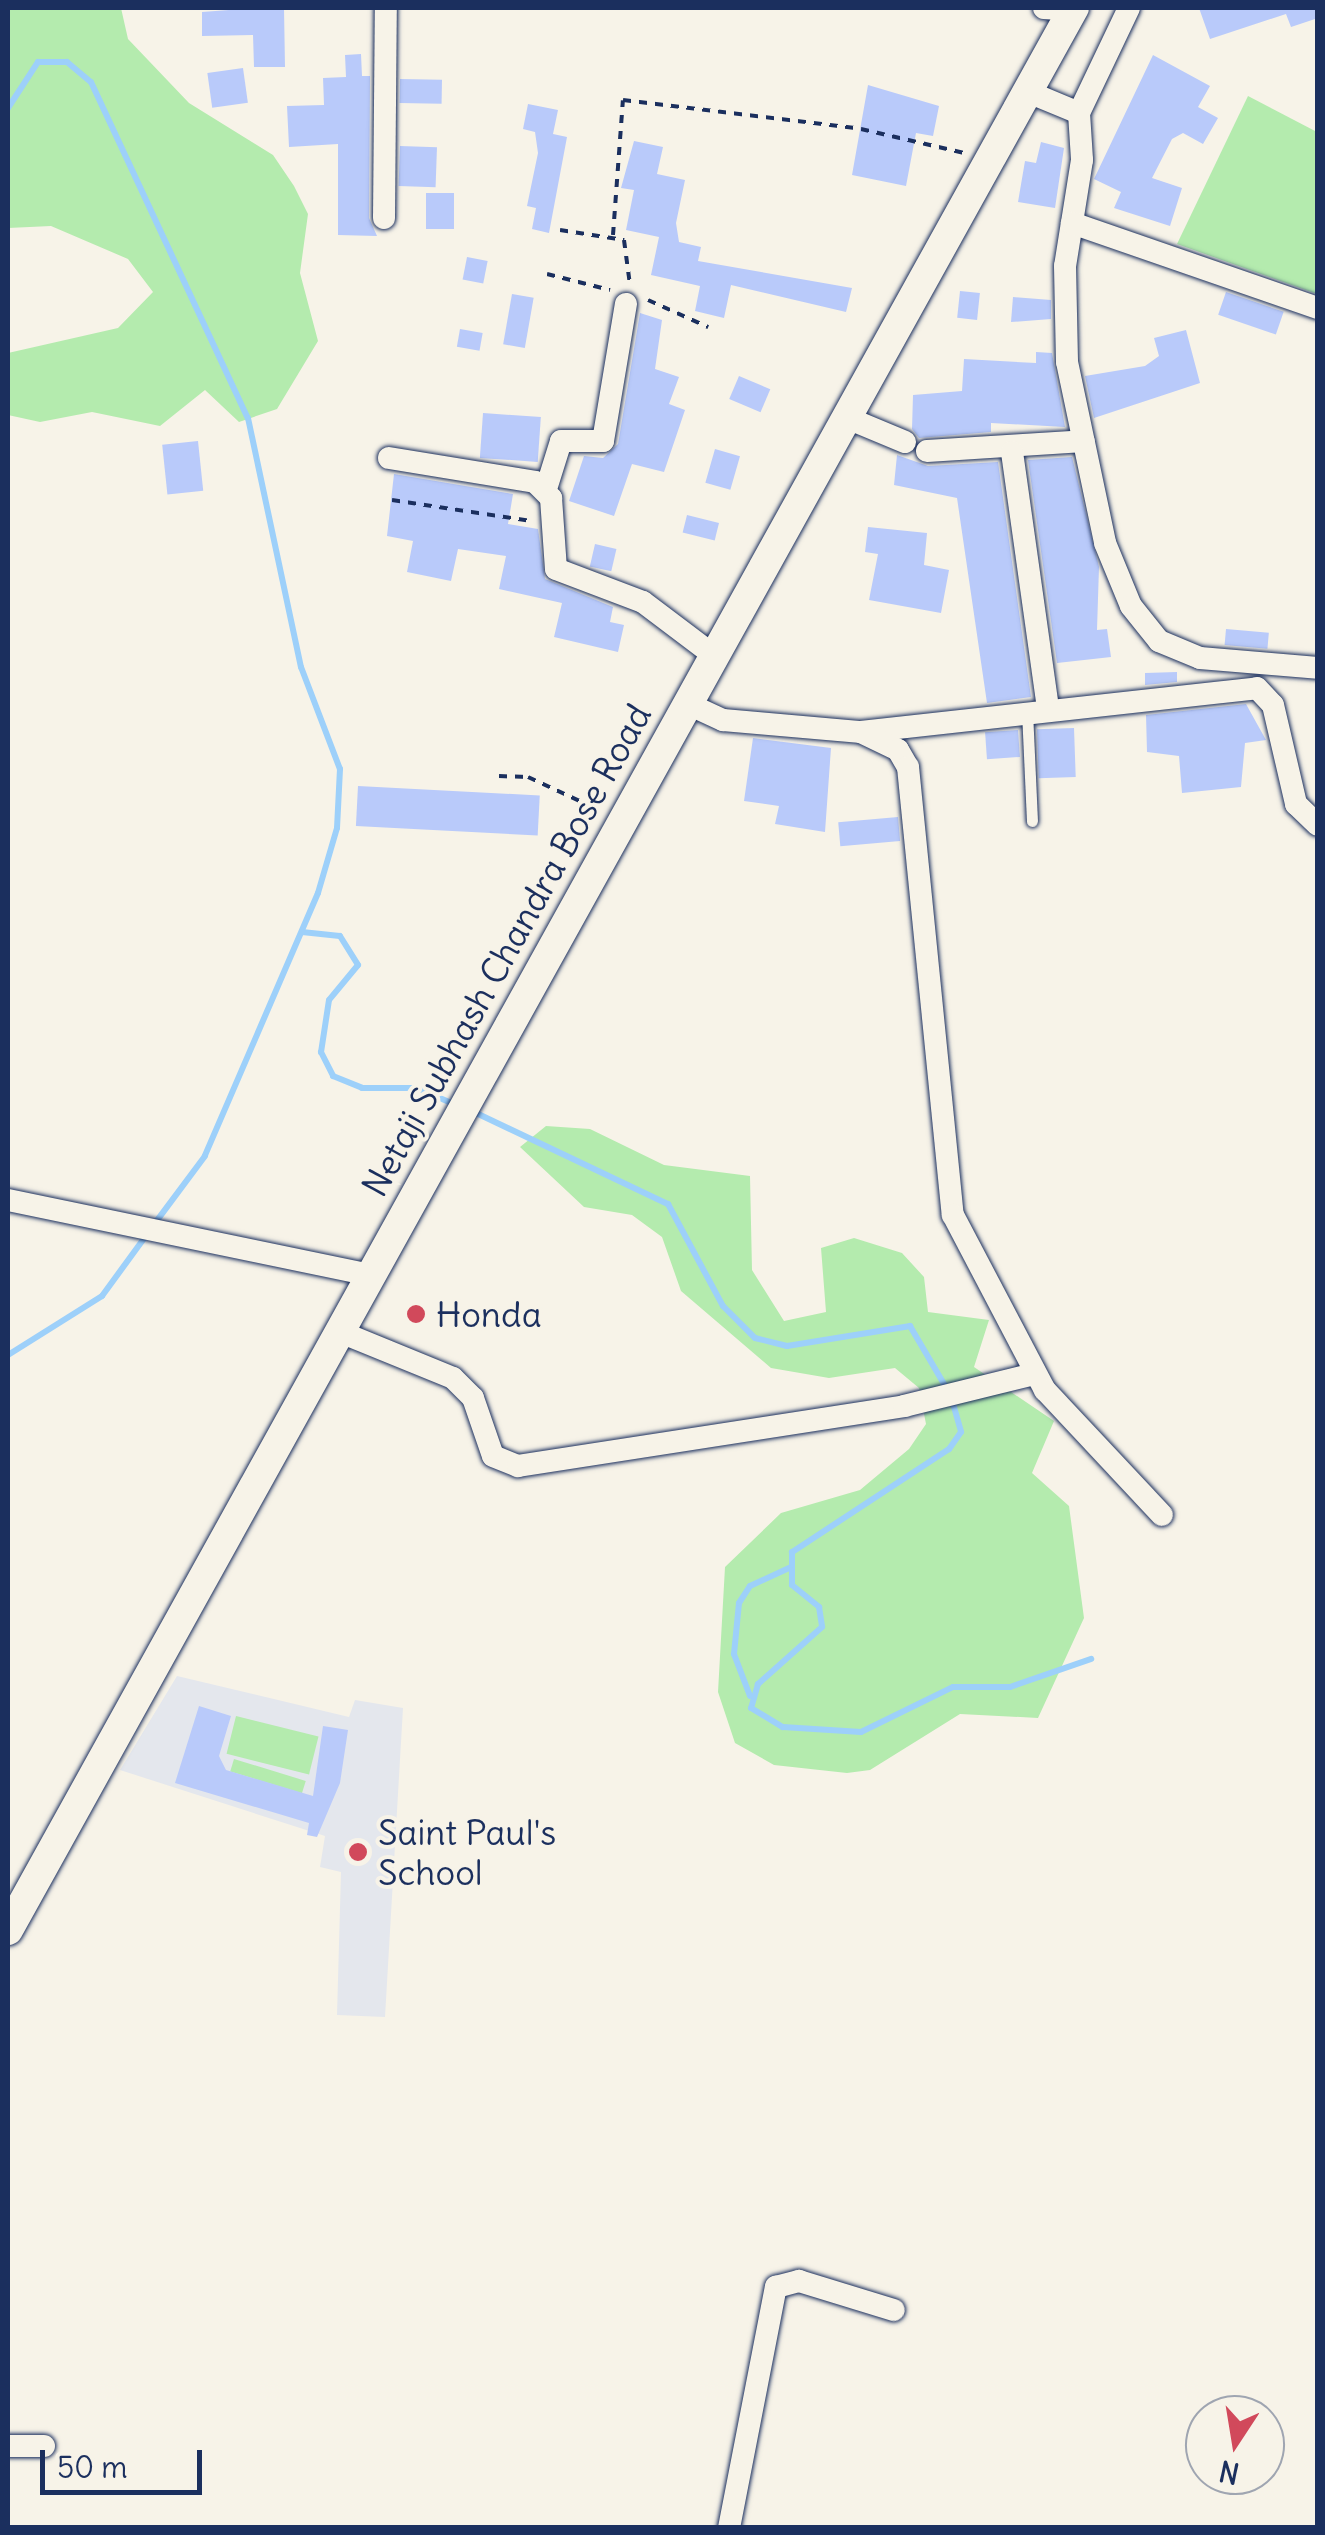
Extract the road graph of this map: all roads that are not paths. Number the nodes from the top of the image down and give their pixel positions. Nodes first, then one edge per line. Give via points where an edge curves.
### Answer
1 (386, 8) edge
2 (1063, 8) edge
3 (1129, 8) edge
4 (1026, 91) junction
5 (1078, 113) junction
6 (384, 218) dead end
7 (1072, 224) junction
8 (626, 304) road end
9 (1318, 308) edge
10 (845, 417) junction
11 (1084, 441) junction
12 (1012, 452) junction
13 (389, 458) dead end
14 (546, 489) junction
15 (712, 655) junction
16 (1318, 668) edge
17 (686, 703) junction
18 (1038, 710) junction
19 (904, 726) junction
20 (861, 732) junction
21 (908, 767) junction
22 (1032, 820) dead end
23 (1318, 825) edge
24 (8, 1200) edge
25 (370, 1275) junction
26 (338, 1331) junction
27 (1034, 1374) junction
28 (1162, 1515) dead end
29 (8, 1930) edge
30 (894, 2310) dead end
31 (8, 2446) edge
32 (44, 2446) dead end
33 (729, 2528) edge

1 - 6 street
2 - 4 street, Netaji Subhash Chandra Bose Road
3 - 5 street
4 - 5 street
4 - 10 street, Netaji Subhash Chandra Bose Road
5 - 7 street
7 - 9 street
7 - 11 street via 1067,362
8 - 14 street via 603,441 560,441
10 - 12 street via 916,447
10 - 15 street, Netaji Subhash Chandra Bose Road
11 - 12 street
11 - 16 street via 1105,543 1152,634 1200,658
12 - 18 street
13 - 14 street via 515,476
14 - 15 street via 556,568 643,602
15 - 17 street, Netaji Subhash Chandra Bose Road
17 - 20 street via 723,720
17 - 25 street, Netaji Subhash Chandra Bose Road
18 - 19 street
18 - 22 lane
18 - 23 street via 1246,687 1271,700 1296,804
19 - 20 street
19 - 21 street
20 - 21 street via 898,750
21 - 27 street via 953,1215
24 - 25 street
25 - 26 street, Netaji Subhash Chandra Bose Road
26 - 27 street via 452,1378 472,1398 493,1456 518,1466 936,1400
26 - 29 street, Netaji Subhash Chandra Bose Road
27 - 28 street
30 - 33 street via 799,2281 776,2287
31 - 32 street

